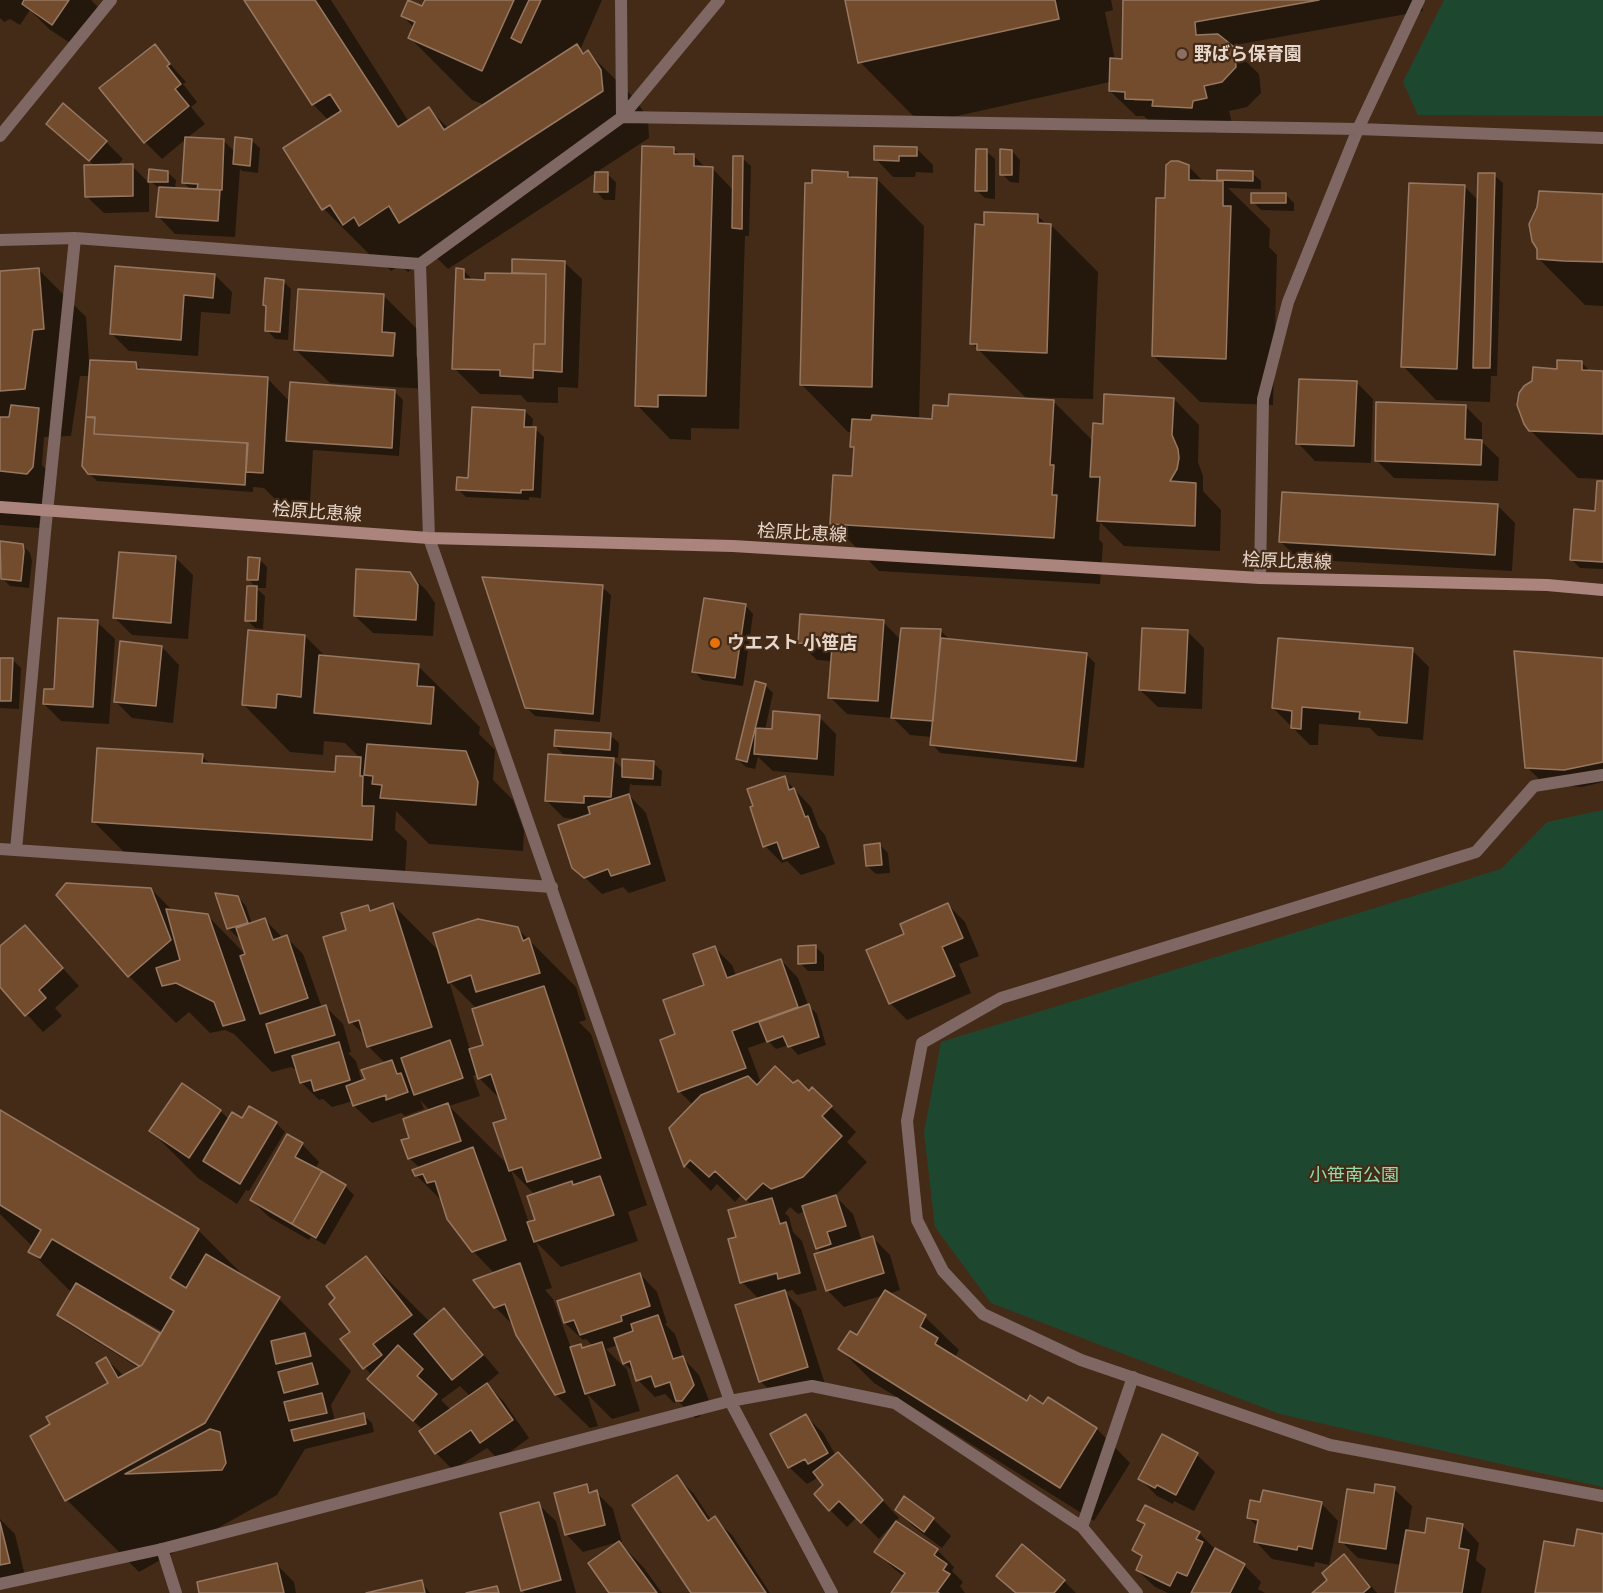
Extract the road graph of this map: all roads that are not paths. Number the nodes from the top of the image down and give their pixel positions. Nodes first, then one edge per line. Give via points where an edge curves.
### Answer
1 (111, 0) edge
2 (621, 0) edge
3 (718, 0) edge
4 (1419, 0) edge
5 (622, 117) junction
6 (1358, 129) junction
7 (0, 136) edge
8 (1603, 138) edge
9 (75, 238) junction
10 (0, 240) edge
11 (420, 264) junction
12 (0, 507) edge
13 (47, 510) junction
14 (429, 538) junction
15 (1260, 578) junction
16 (1603, 590) edge
17 (1603, 775) edge
18 (0, 849) edge
19 (16, 850) junction
20 (552, 887) junction
21 (1133, 1377) junction
22 (730, 1401) junction
23 (1603, 1496) edge
24 (1082, 1527) junction
25 (162, 1549) junction
26 (0, 1584) edge
27 (176, 1593) edge
28 (832, 1593) edge
29 (1137, 1593) edge

1 - 7 street
2 - 5 street
3 - 5 street
4 - 6 street
5 - 6 street
5 - 11 street
6 - 8 street
6 - 15 street via 1288,302 1263,399
9 - 10 street
9 - 11 street
9 - 13 street
11 - 14 street
12 - 13 main road, 桧原比恵線
13 - 14 main road, 桧原比恵線
13 - 19 street
14 - 15 main road, 桧原比恵線 via 733,546
14 - 20 street
15 - 16 main road, 桧原比恵線 via 1547,585
17 - 21 street via 1534,786 1476,852 1001,998 922,1043 907,1121 917,1220 943,1271 983,1314 1081,1360
18 - 19 street
19 - 20 street
20 - 22 street
21 - 23 street via 1330,1445
21 - 24 street
22 - 24 street via 812,1386 895,1403
22 - 25 street
22 - 28 street
24 - 29 street
25 - 26 street
25 - 27 street

